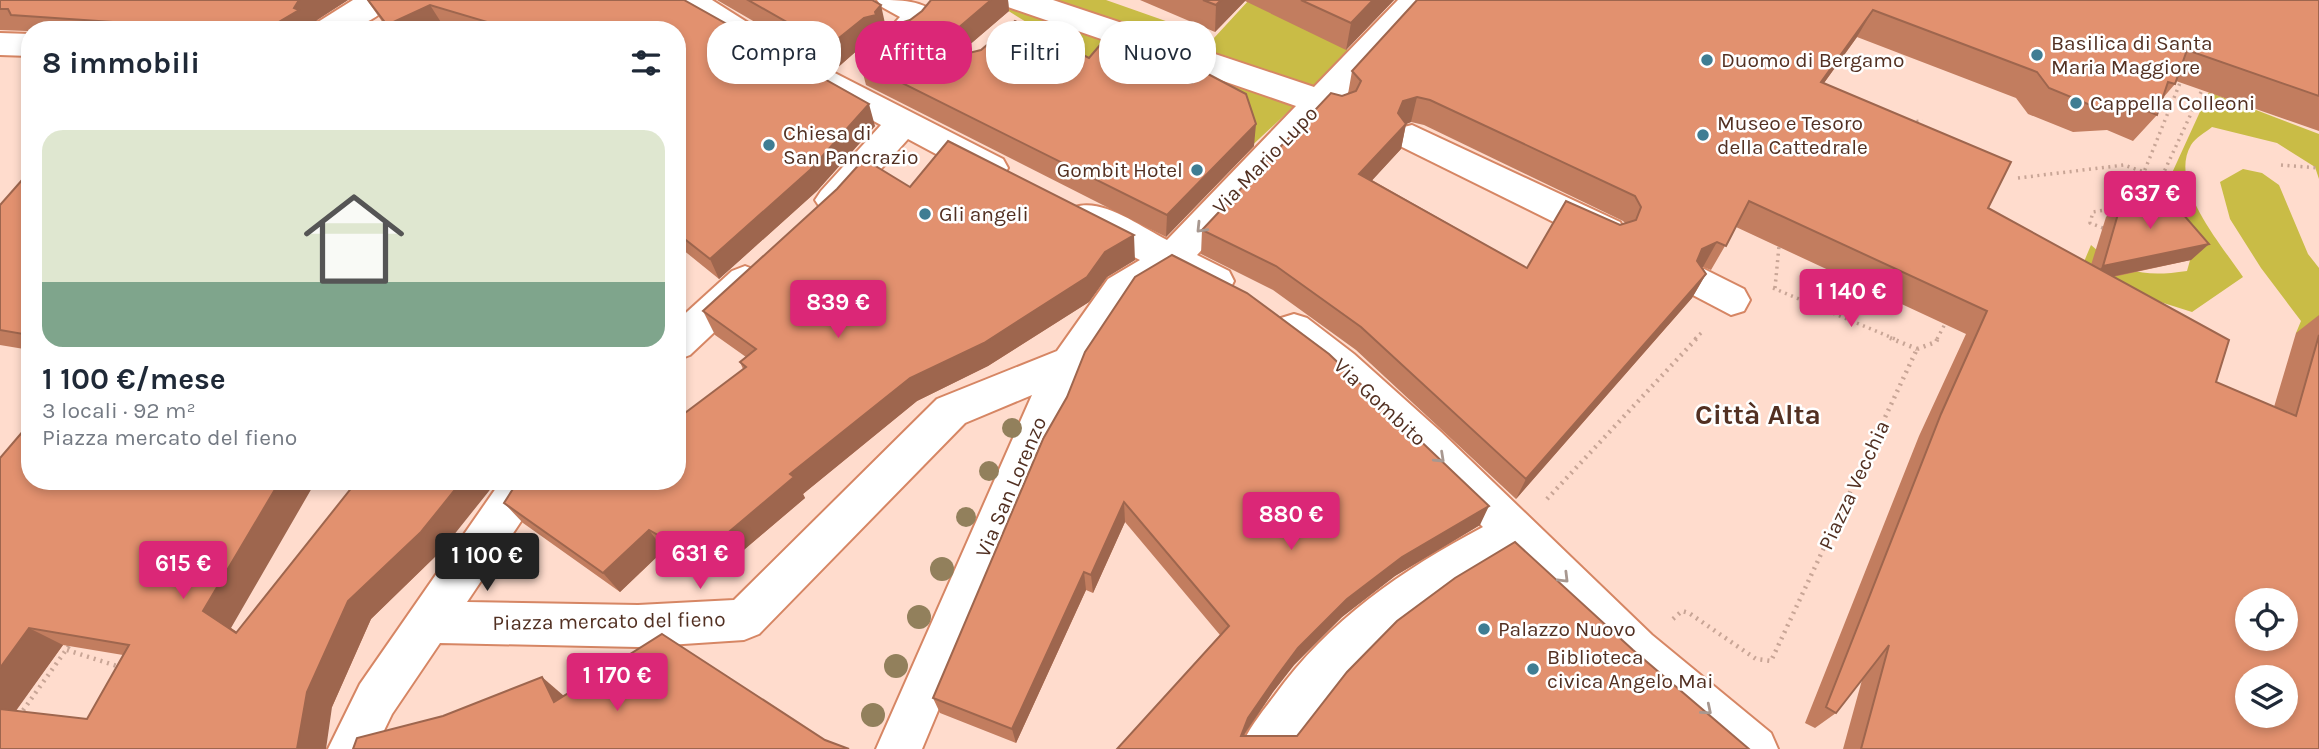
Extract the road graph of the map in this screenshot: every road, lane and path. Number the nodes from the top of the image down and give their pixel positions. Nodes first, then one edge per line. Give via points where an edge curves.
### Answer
1 (376, 0) edge
2 (693, 0) edge
3 (893, 0) edge
4 (1416, 0) edge
5 (1029, 3) edge
6 (343, 21) edge
7 (895, 21) edge
8 (1016, 21) edge
9 (0, 44) edge
10 (21, 45) edge
11 (855, 74) edge
12 (2180, 83) edge
13 (839, 88) junction
14 (2202, 90) edge
15 (1329, 104) junction
16 (902, 117) junction
17 (1923, 121) dead end
18 (1899, 123) edge
19 (1412, 137) dead end
20 (2281, 165) dead end
21 (2319, 168) edge
22 (2018, 178) dead end
23 (1025, 185) edge
24 (2150, 201) edge
25 (1061, 203) edge
26 (2124, 206) edge
27 (810, 221) edge
28 (2102, 228) dead end
29 (1609, 233) edge
30 (1779, 246) edge
31 (769, 259) edge
32 (1171, 259) junction
33 (1775, 288) junction
34 (1945, 324) edge
35 (686, 336) edge
36 (1917, 349) junction
37 (1071, 362) junction
38 (521, 490) edge
39 (1546, 501) dead end
40 (1516, 530) junction
41 (429, 622) junction
42 (74, 639) edge
43 (67, 650) junction
44 (1636, 650) junction
45 (127, 670) edge
46 (16, 721) edge
47 (351, 749) edge
48 (899, 749) edge
49 (1263, 749) edge
50 (1755, 749) edge

1 - 6 street
2 - 13 street via 706,13
3 - 7 street
4 - 15 street, Via Mario Lupo
5 - 8 street
5 - 15 street
9 - 10 street
11 - 13 street
12 - 22 path via 2144,172 2124,164
13 - 16 street
14 - 24 path
15 -> 32 street, Via Mario Lupo
16 - 23 street
16 - 27 street
17 - 18 path
19 - 29 street
20 - 21 path
25 - 32 street, Via Gombito
26 - 28 path via 2094,212 2090,223
30 - 33 path
31 - 35 street
32 - 37 street, Via San Lorenzo via 1121,289
32 -> 40 street, Via Gombito via 1258,304 1340,363
33 - 36 path
33 - 39 path via 1753,279 1718,292
34 - 36 path via 1936,342
36 - 44 path, Piazza Vecchia via 1772,662 1756,659 1682,611
37 - 41 street, Piazza mercato del fieno via 951,411 744,620 638,626
37 - 48 street, Via San Lorenzo via 1045,409
38 - 41 street
40 -> 44 street
40 - 49 street via 1441,570 1381,614 1325,667
41 - 47 street via 376,699
42 - 43 path
43 - 45 path
43 - 46 path
44 -> 50 street

